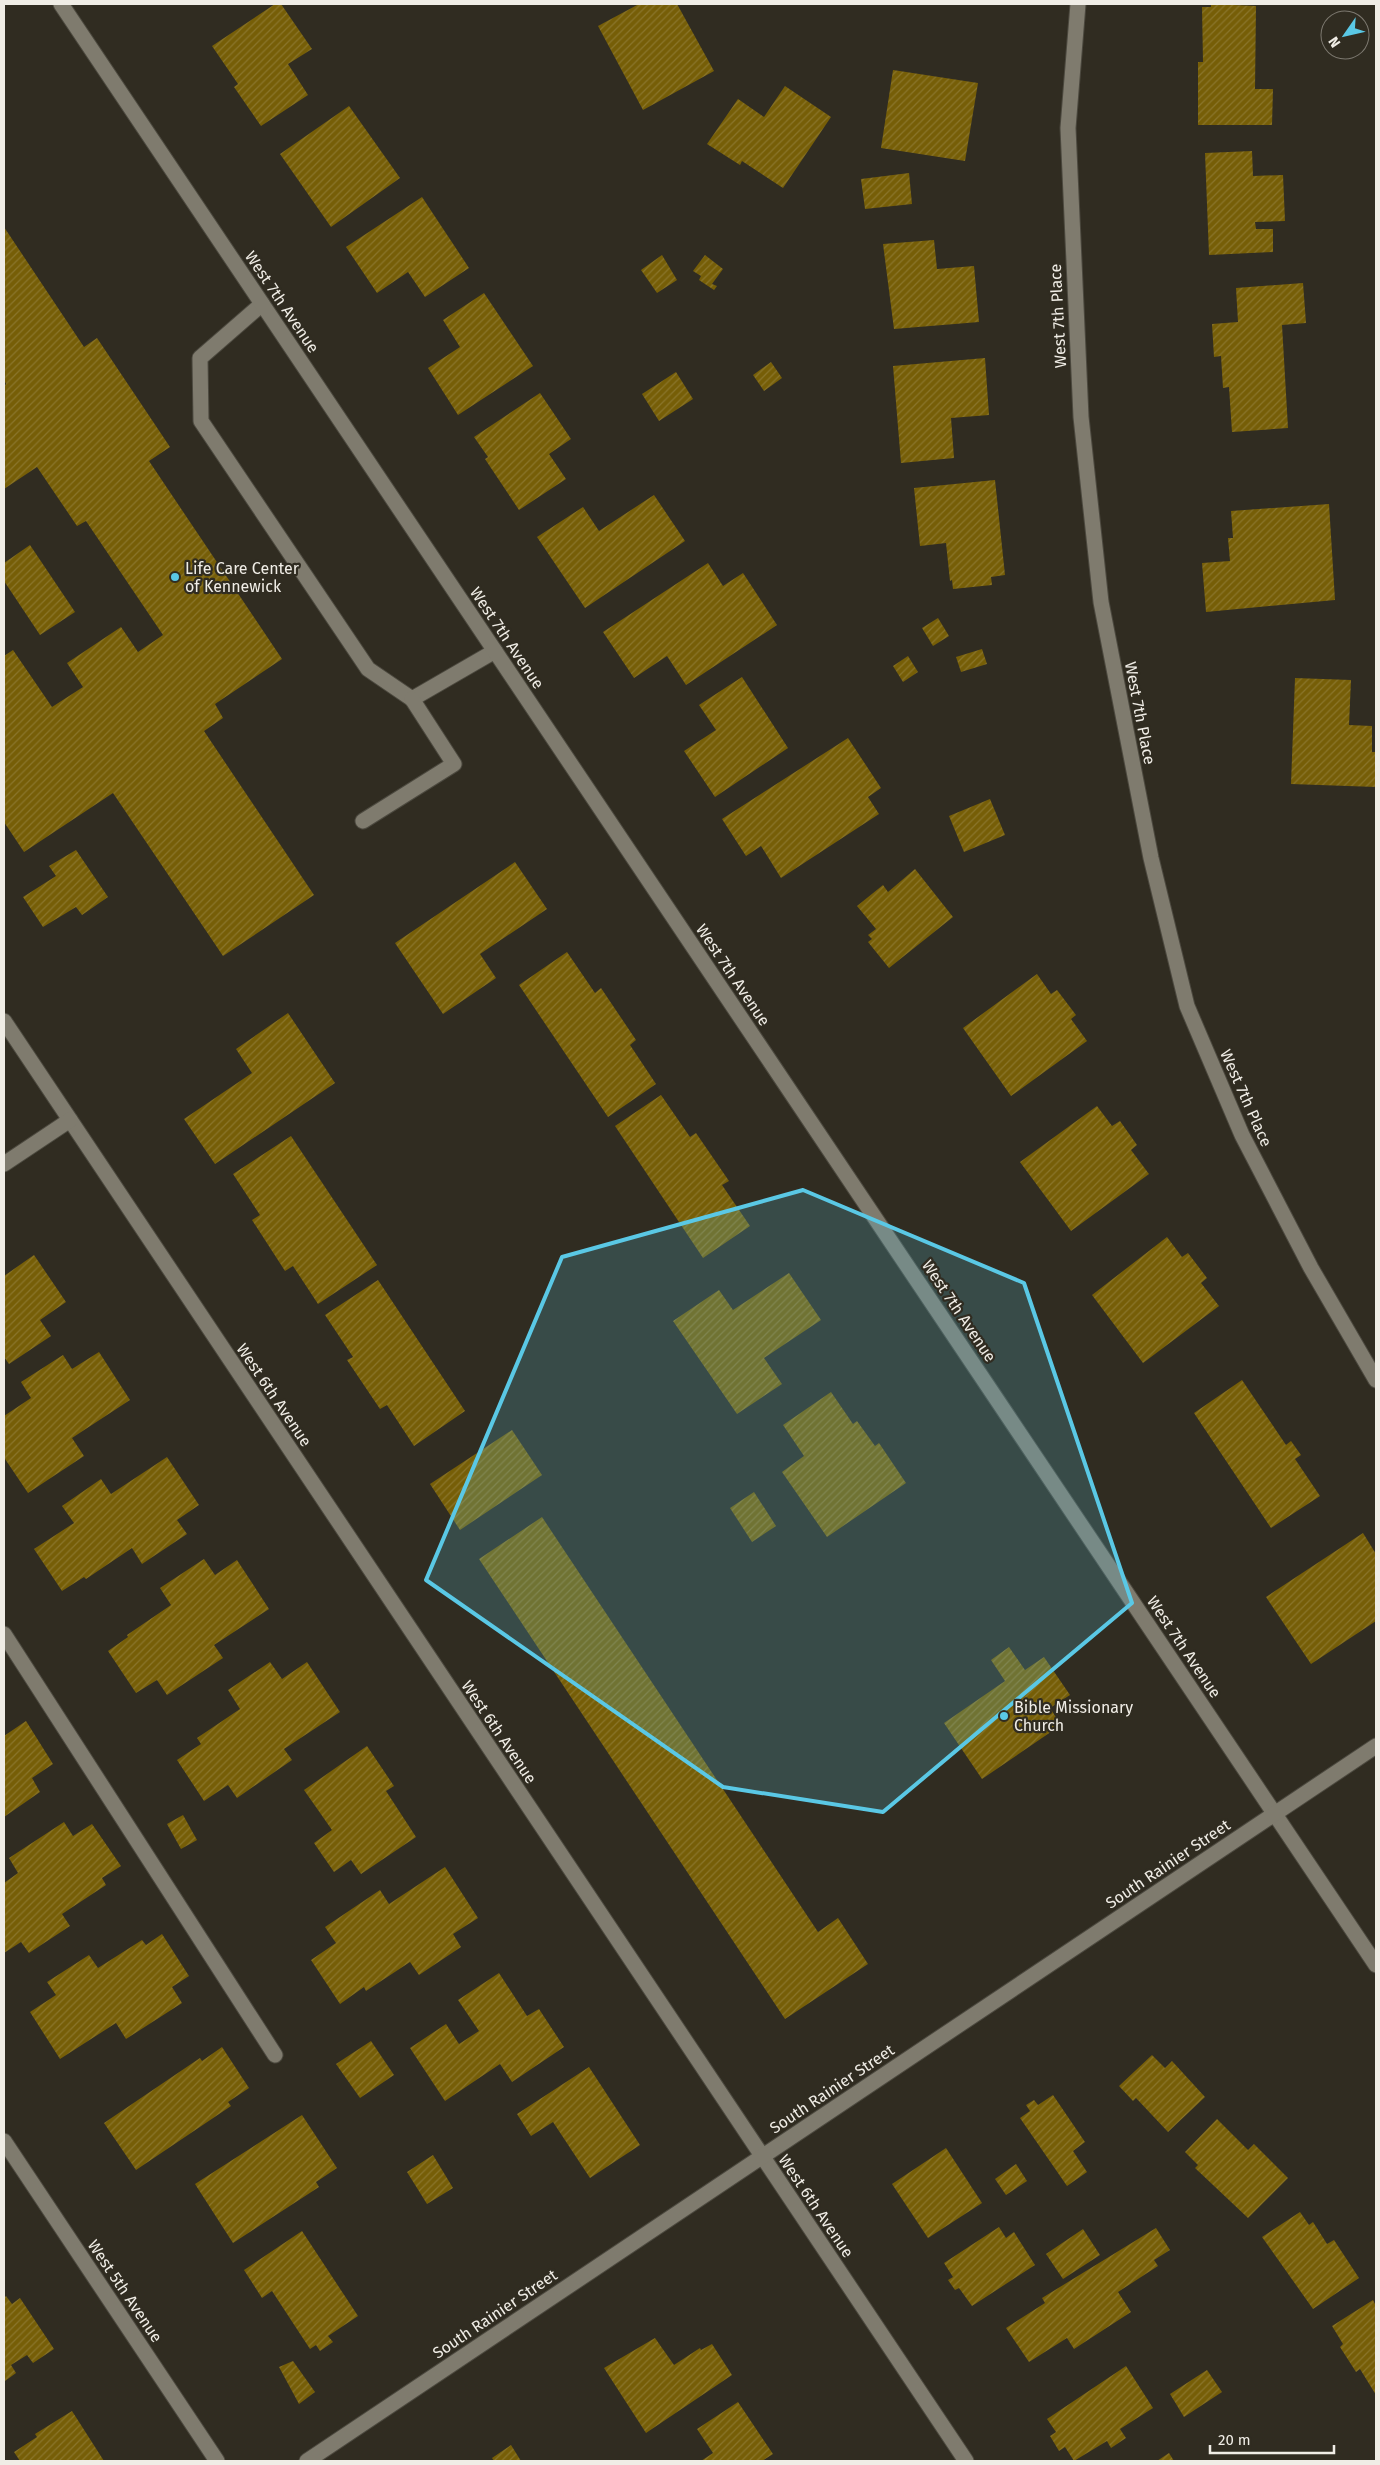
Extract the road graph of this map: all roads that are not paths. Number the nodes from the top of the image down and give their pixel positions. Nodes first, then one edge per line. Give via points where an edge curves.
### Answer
1 (61, 4) edge
2 (1074, 4) edge
3 (262, 304) junction
4 (494, 650) junction
5 (412, 699) junction
6 (363, 821) dead end
7 (4, 1021) edge
8 (70, 1120) junction
9 (4, 1164) edge
10 (1376, 1380) edge
11 (4, 1634) edge
12 (1376, 1746) edge
13 (1275, 1813) junction
14 (1376, 1966) edge
15 (275, 2055) dead end
16 (4, 2141) edge
17 (762, 2157) junction
18 (217, 2461) edge
19 (307, 2461) edge
20 (966, 2461) edge

1 - 3 street, West 7th Avenue
2 - 10 street, West 7th Place via 1068,128 1081,417 1101,602 1151,858 1187,1006 1242,1135 1311,1268
3 - 4 street, West 7th Avenue
3 - 5 street via 200,358 201,421 368,669
4 - 5 street
4 - 13 street, West 7th Avenue
5 - 6 street via 454,764
7 - 8 street, West 6th Avenue
8 - 9 street
8 - 17 street, West 6th Avenue
11 - 15 street
12 - 13 street, South Rainier Street
13 - 14 street, West 7th Avenue
13 - 17 street, South Rainier Street
16 - 18 street, West 5th Avenue
17 - 19 street, South Rainier Street
17 - 20 street, West 6th Avenue

